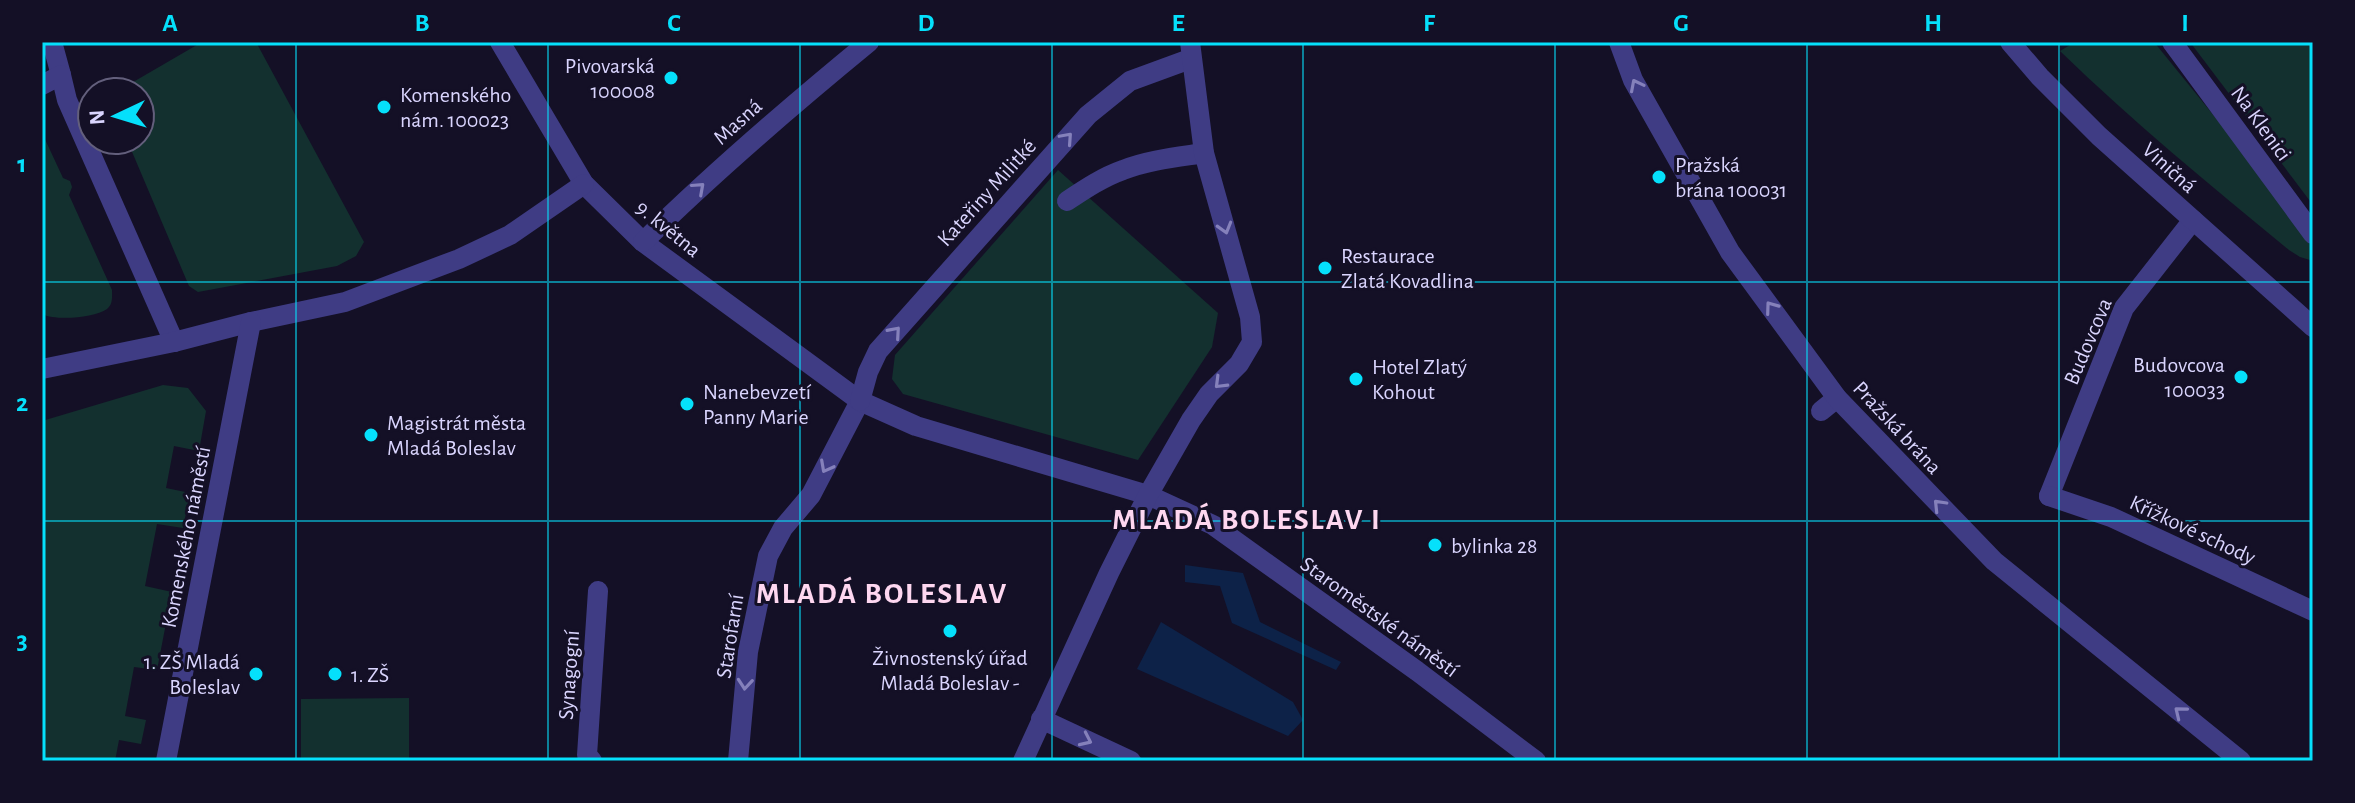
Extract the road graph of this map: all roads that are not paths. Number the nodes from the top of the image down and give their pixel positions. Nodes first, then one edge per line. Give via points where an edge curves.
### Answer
1 (52, 42) edge
2 (500, 42) edge
3 (869, 42) edge
4 (1619, 42) edge
5 (2010, 42) edge
6 (2172, 42) edge
7 (1190, 51) edge
8 (61, 75) junction
9 (42, 85) edge
10 (1204, 153) junction
11 (584, 184) junction
12 (1067, 201) dead end
13 (2193, 220) junction
14 (2313, 234) edge
15 (643, 242) junction
16 (2311, 319) edge
17 (251, 322) junction
18 (174, 342) junction
19 (45, 366) edge
20 (860, 401) junction
21 (1148, 495) junction
22 (2049, 496) joint
23 (598, 591) dead end
24 (2313, 611) edge
25 (1041, 719) junction
26 (166, 761) edge
27 (592, 761) edge
28 (738, 761) edge
29 (1023, 761) edge
30 (1131, 761) edge
31 (1536, 761) edge
32 (2241, 761) edge

1 - 8 street
2 - 11 street, 9. května
15 -> 3 street, Masná via 773,120
32 -> 4 street, Pražská brána via 1994,561 1829,405 1730,252 1633,80
5 - 13 street, Viničná via 2099,136
6 - 14 street, Na Klenici
7 - 10 street
20 -> 7 street, Kateřiny Militké via 878,351 1088,115 1130,81
8 - 9 street
8 - 18 street via 67,100
10 - 12 street via 1124,169
10 -> 21 street via 1250,317 1252,342 1191,420
11 - 15 street, 9. května
11 - 17 street via 510,235 459,259 345,302
13 - 16 street, Viničná
13 - 22 street, Budovcova via 2124,308
15 - 20 street, 9. května
17 - 18 street
17 - 26 street, Komenského náměstí
18 - 19 street
20 - 21 street, Staroměstské náměstí via 916,426
20 -> 28 street, Starofarní via 811,495 768,556 748,652
21 - 25 street
21 - 31 street, Staroměstské náměstí via 1213,525
22 - 24 street, Křížkové schody via 2111,517
23 - 27 street, Synagogní via 587,755
25 - 29 street
25 -> 30 street

